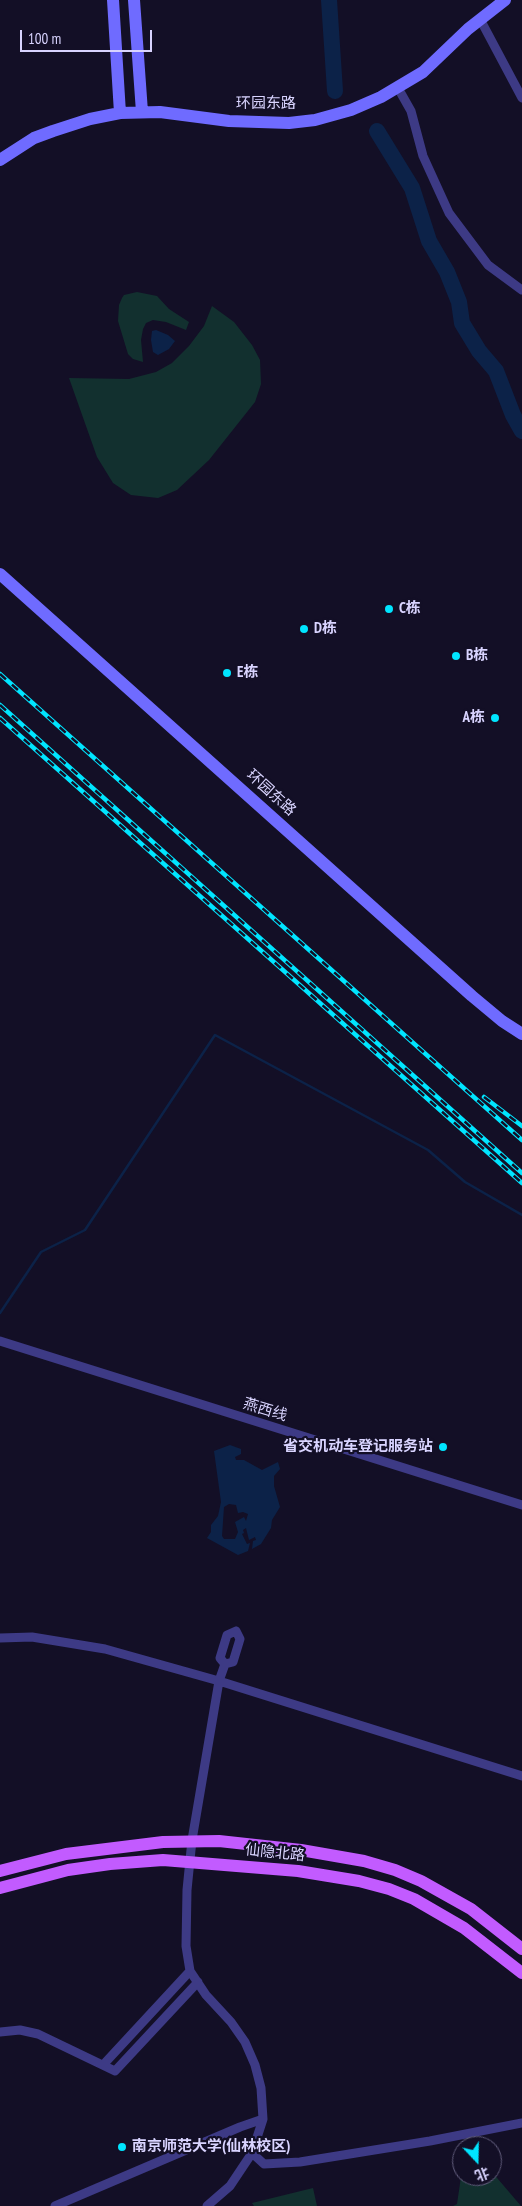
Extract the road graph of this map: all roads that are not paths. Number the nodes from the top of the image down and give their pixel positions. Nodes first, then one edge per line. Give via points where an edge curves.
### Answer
1 (113, 0) edge
2 (134, 0) edge
3 (505, 0) edge
4 (480, 19) junction
5 (398, 88) junction
6 (522, 98) edge
7 (142, 112) junction
8 (120, 113) junction
9 (0, 160) edge
10 (522, 290) edge
11 (0, 574) edge
12 (522, 1034) edge
13 (0, 1341) edge
14 (522, 1506) edge
15 (0, 1638) edge
16 (225, 1664) dead end
17 (219, 1681) junction
18 (522, 1776) edge
19 (192, 1840) junction
20 (189, 1861) junction
21 (0, 1871) edge
22 (0, 1888) edge
23 (522, 1949) edge
24 (190, 1971) junction
25 (522, 1973) edge
26 (198, 1982) junction
27 (0, 2032) edge
28 (103, 2066) junction
29 (263, 2119) junction
30 (522, 2123) edge
31 (252, 2153) junction
32 (55, 2206) edge
33 (206, 2206) edge

1 - 8 street
2 - 7 street
3 - 4 street, 环园东路
4 - 5 street, 环园东路 via 422,72
4 - 6 street
5 - 7 street, 环园东路 via 350,110 316,120 289,123
5 - 10 street via 411,111 423,156 449,213 488,265
7 - 8 street, 环园东路
8 - 9 street, 环园东路 via 90,119 34,138
11 - 12 street, 环园东路 via 472,996
13 - 14 street, 燕西线
15 - 17 street via 32,1637 106,1649
16 - 17 street
17 - 18 street
17 - 19 street
19 - 20 street
19 - 21 main road, 仙隐北路 via 82,1851
19 - 23 main road, 仙隐北路 via 301,1850 395,1870 471,1909
20 - 22 main road, 仙隐北路 via 163,1860 68,1870
20 - 24 street via 186,1946
20 - 25 main road, 仙隐北路 via 298,1871 389,1889 414,1899 464,1928
24 - 26 street
24 - 28 street
26 - 28 street via 115,2071
26 - 29 street via 245,2042 259,2080
27 - 28 street via 20,2030 38,2034
29 - 31 street
29 - 32 street
30 - 31 street via 300,2162 264,2164
31 - 33 street via 230,2186

